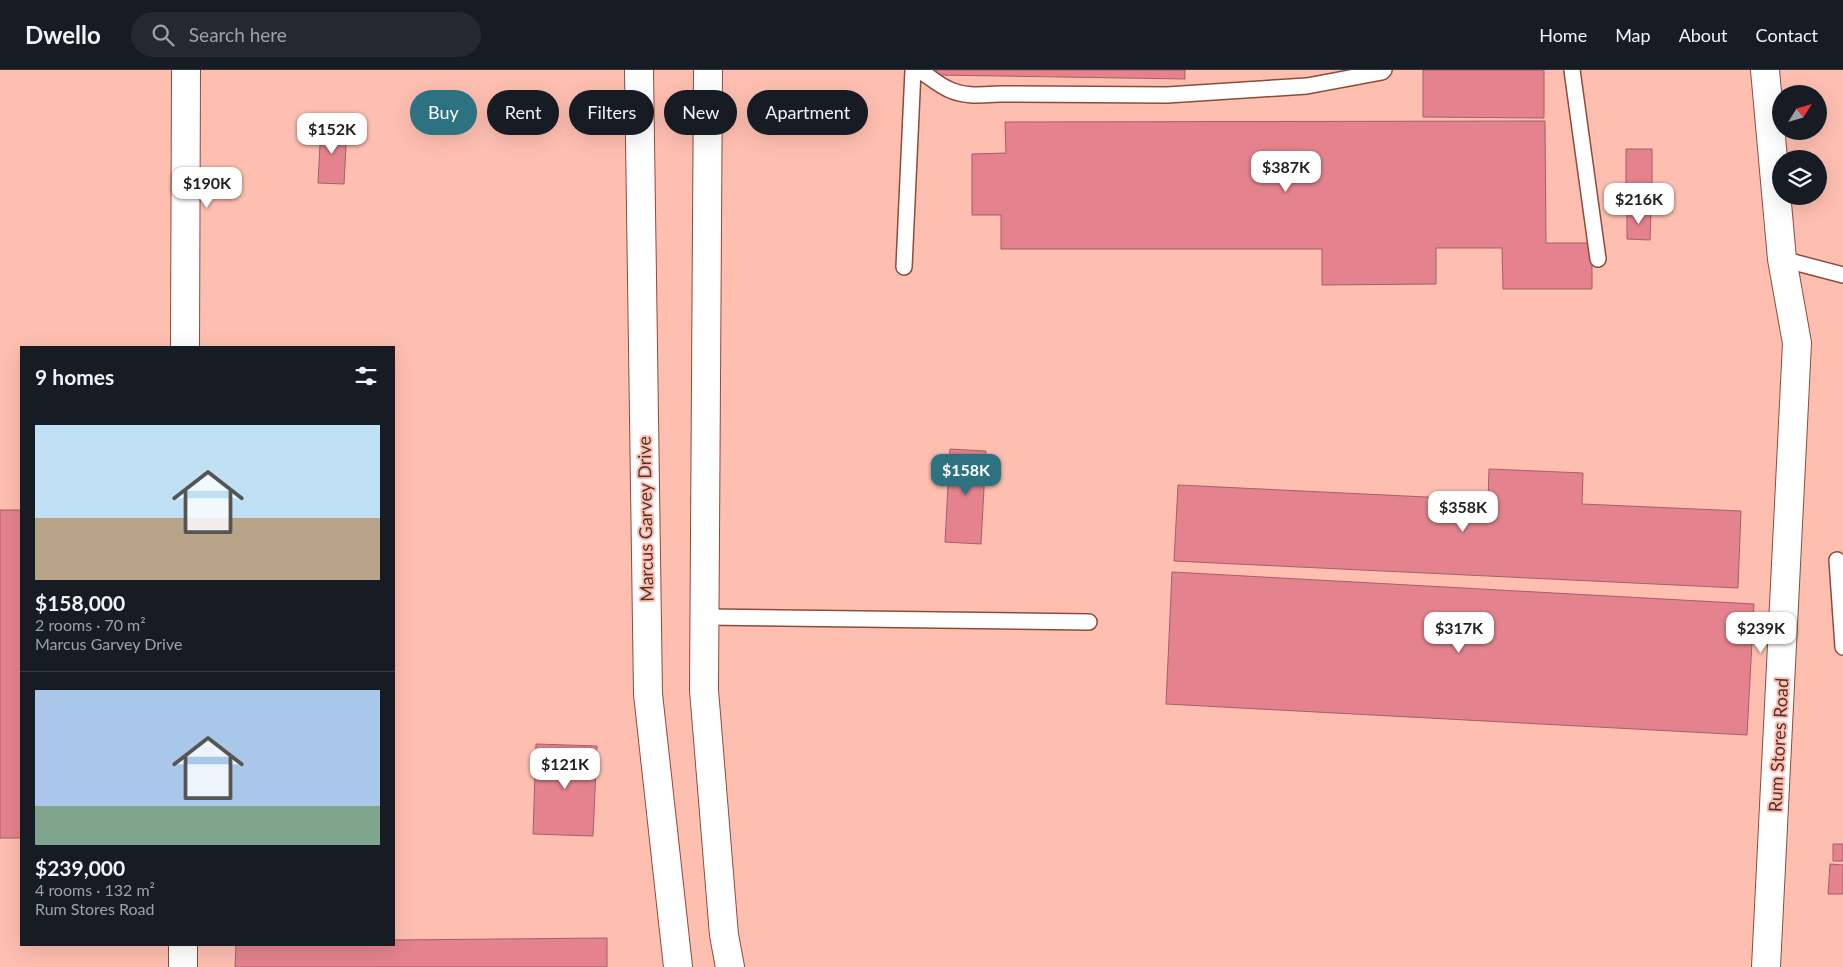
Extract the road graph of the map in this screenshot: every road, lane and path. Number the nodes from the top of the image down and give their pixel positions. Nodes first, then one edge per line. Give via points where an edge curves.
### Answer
1 (186, 70) edge
2 (639, 70) edge
3 (708, 70) edge
4 (913, 70) edge
5 (918, 70) edge
6 (1384, 70) edge
7 (1572, 70) edge
8 (1765, 70) edge
9 (1598, 259) dead end
10 (1782, 259) junction
11 (904, 267) dead end
12 (1843, 275) edge
13 (185, 346) edge
14 (1837, 560) dead end
15 (705, 617) junction
16 (1089, 622) dead end
17 (1843, 646) edge
18 (183, 946) edge
19 (183, 967) edge
20 (678, 967) edge
21 (730, 967) edge
22 (1766, 967) edge

1 - 13 main road
2 - 20 main road, Marcus Garvey Drive via 648,694
3 - 15 main road
4 - 11 lane
5 - 6 lane via 948,89 971,96 1167,95 1307,86
7 - 9 lane
8 - 10 main road, Rum Stores Road
10 - 12 lane
10 - 22 main road, Rum Stores Road via 1797,343
14 - 17 lane
15 - 16 lane
15 - 21 main road via 704,690 724,935
18 - 19 main road

